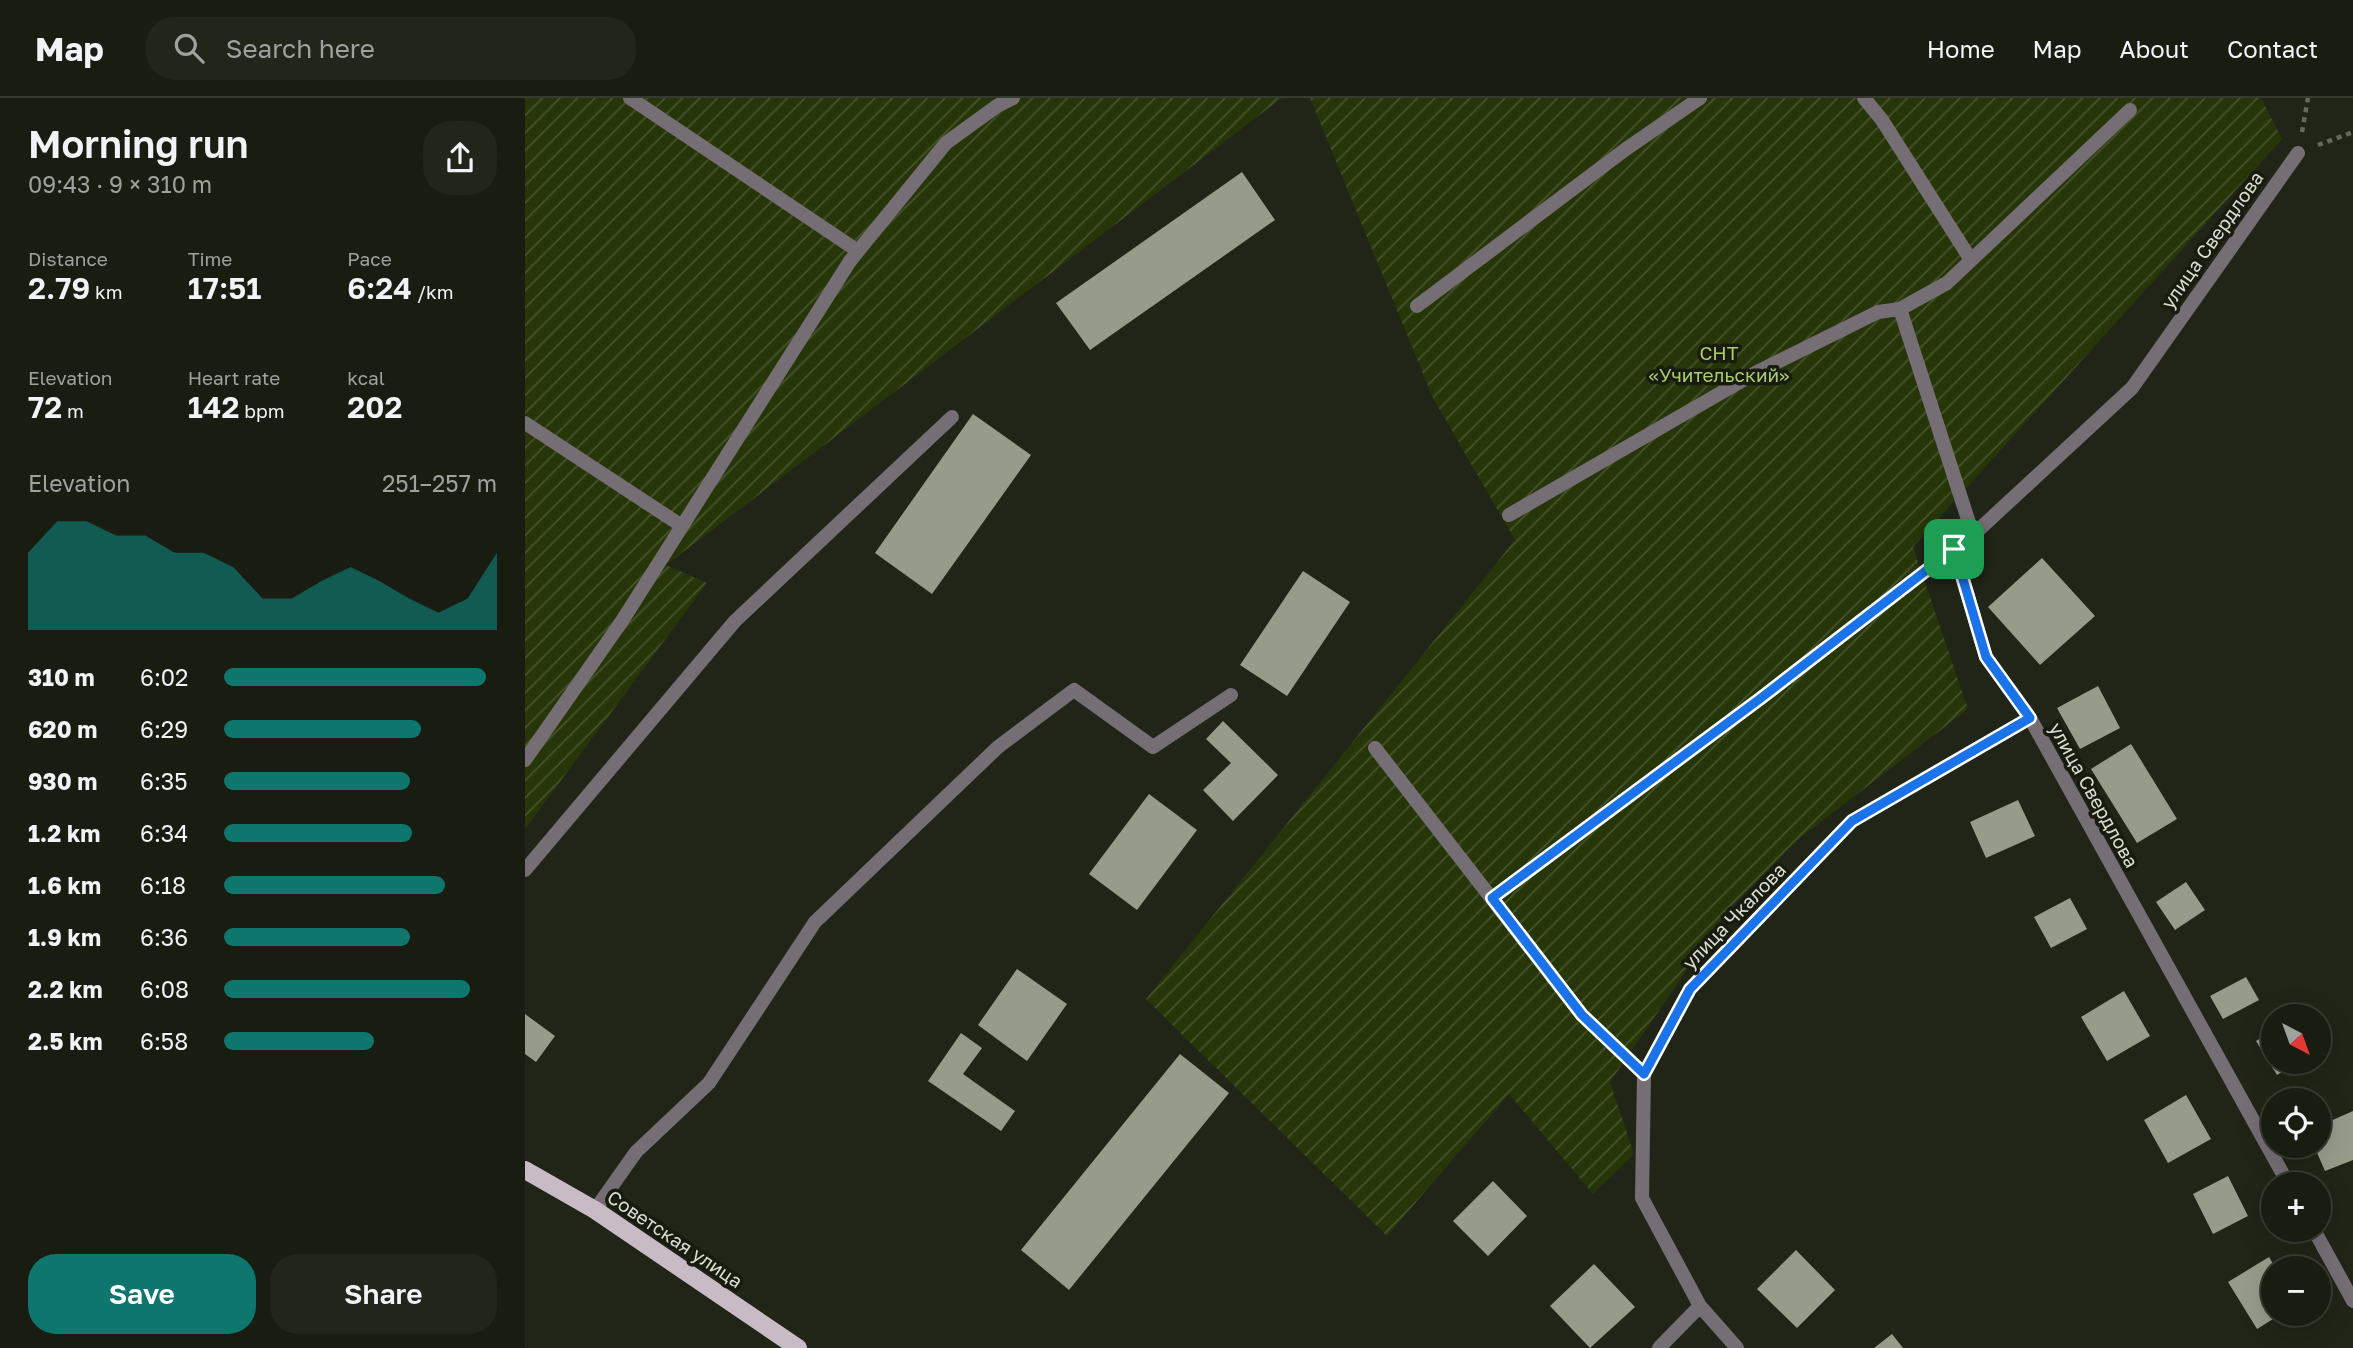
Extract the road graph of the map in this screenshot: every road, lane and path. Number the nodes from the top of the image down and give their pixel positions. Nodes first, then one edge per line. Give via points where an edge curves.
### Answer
1 (630, 98) edge
2 (1013, 98) edge
3 (1700, 98) edge
4 (1864, 98) edge
5 (2308, 98) edge
6 (995, 102) edge
7 (2130, 110) dead end
8 (2353, 132) edge
9 (2298, 153) junction
10 (858, 251) junction
11 (1971, 260) junction
12 (1417, 306) dead end
13 (1900, 309) junction
14 (951, 417) dead end
15 (525, 424) edge
16 (1509, 515) dead end
17 (682, 526) junction
18 (1973, 535) junction
19 (1954, 549) junction
20 (1231, 695) dead end
21 (2030, 718) junction
22 (1375, 748) dead end
23 (525, 760) edge
24 (525, 870) edge
25 (1492, 898) junction
26 (1644, 1074) junction
27 (525, 1170) edge
28 (2282, 1172) edge
29 (595, 1210) junction
30 (2321, 1242) edge
31 (2353, 1301) edge
32 (1700, 1306) junction
33 (798, 1348) edge
34 (1659, 1348) edge
35 (1737, 1348) edge

1 - 10 street
2 - 6 street
3 - 12 street
4 - 11 street
5 - 9 path
6 - 10 street via 946,143
7 - 11 street
8 - 9 path
9 - 18 street, улица Свердлова via 2132,388
10 - 17 street
11 - 13 street via 1947,283
13 - 16 street via 1878,312 1757,372
13 - 18 street
14 - 24 street via 736,621
15 - 17 street
17 - 23 street
18 - 19 street, улица Свердлова
19 - 21 street, улица Свердлова via 1986,657
19 - 25 street
20 - 29 street via 1153,747 1074,690 998,747 815,922 709,1083 636,1152
21 - 26 street, улица Чкалова via 1852,821 1690,989
21 - 28 street, улица Свердлова
22 - 25 street
25 - 26 street via 1582,1015
26 - 32 street, улица Чкалова via 1642,1198
27 - 29 main road, Советская улица
29 - 33 main road, Советская улица
30 - 31 street
32 - 34 street
32 - 35 street, улица Чкалова

